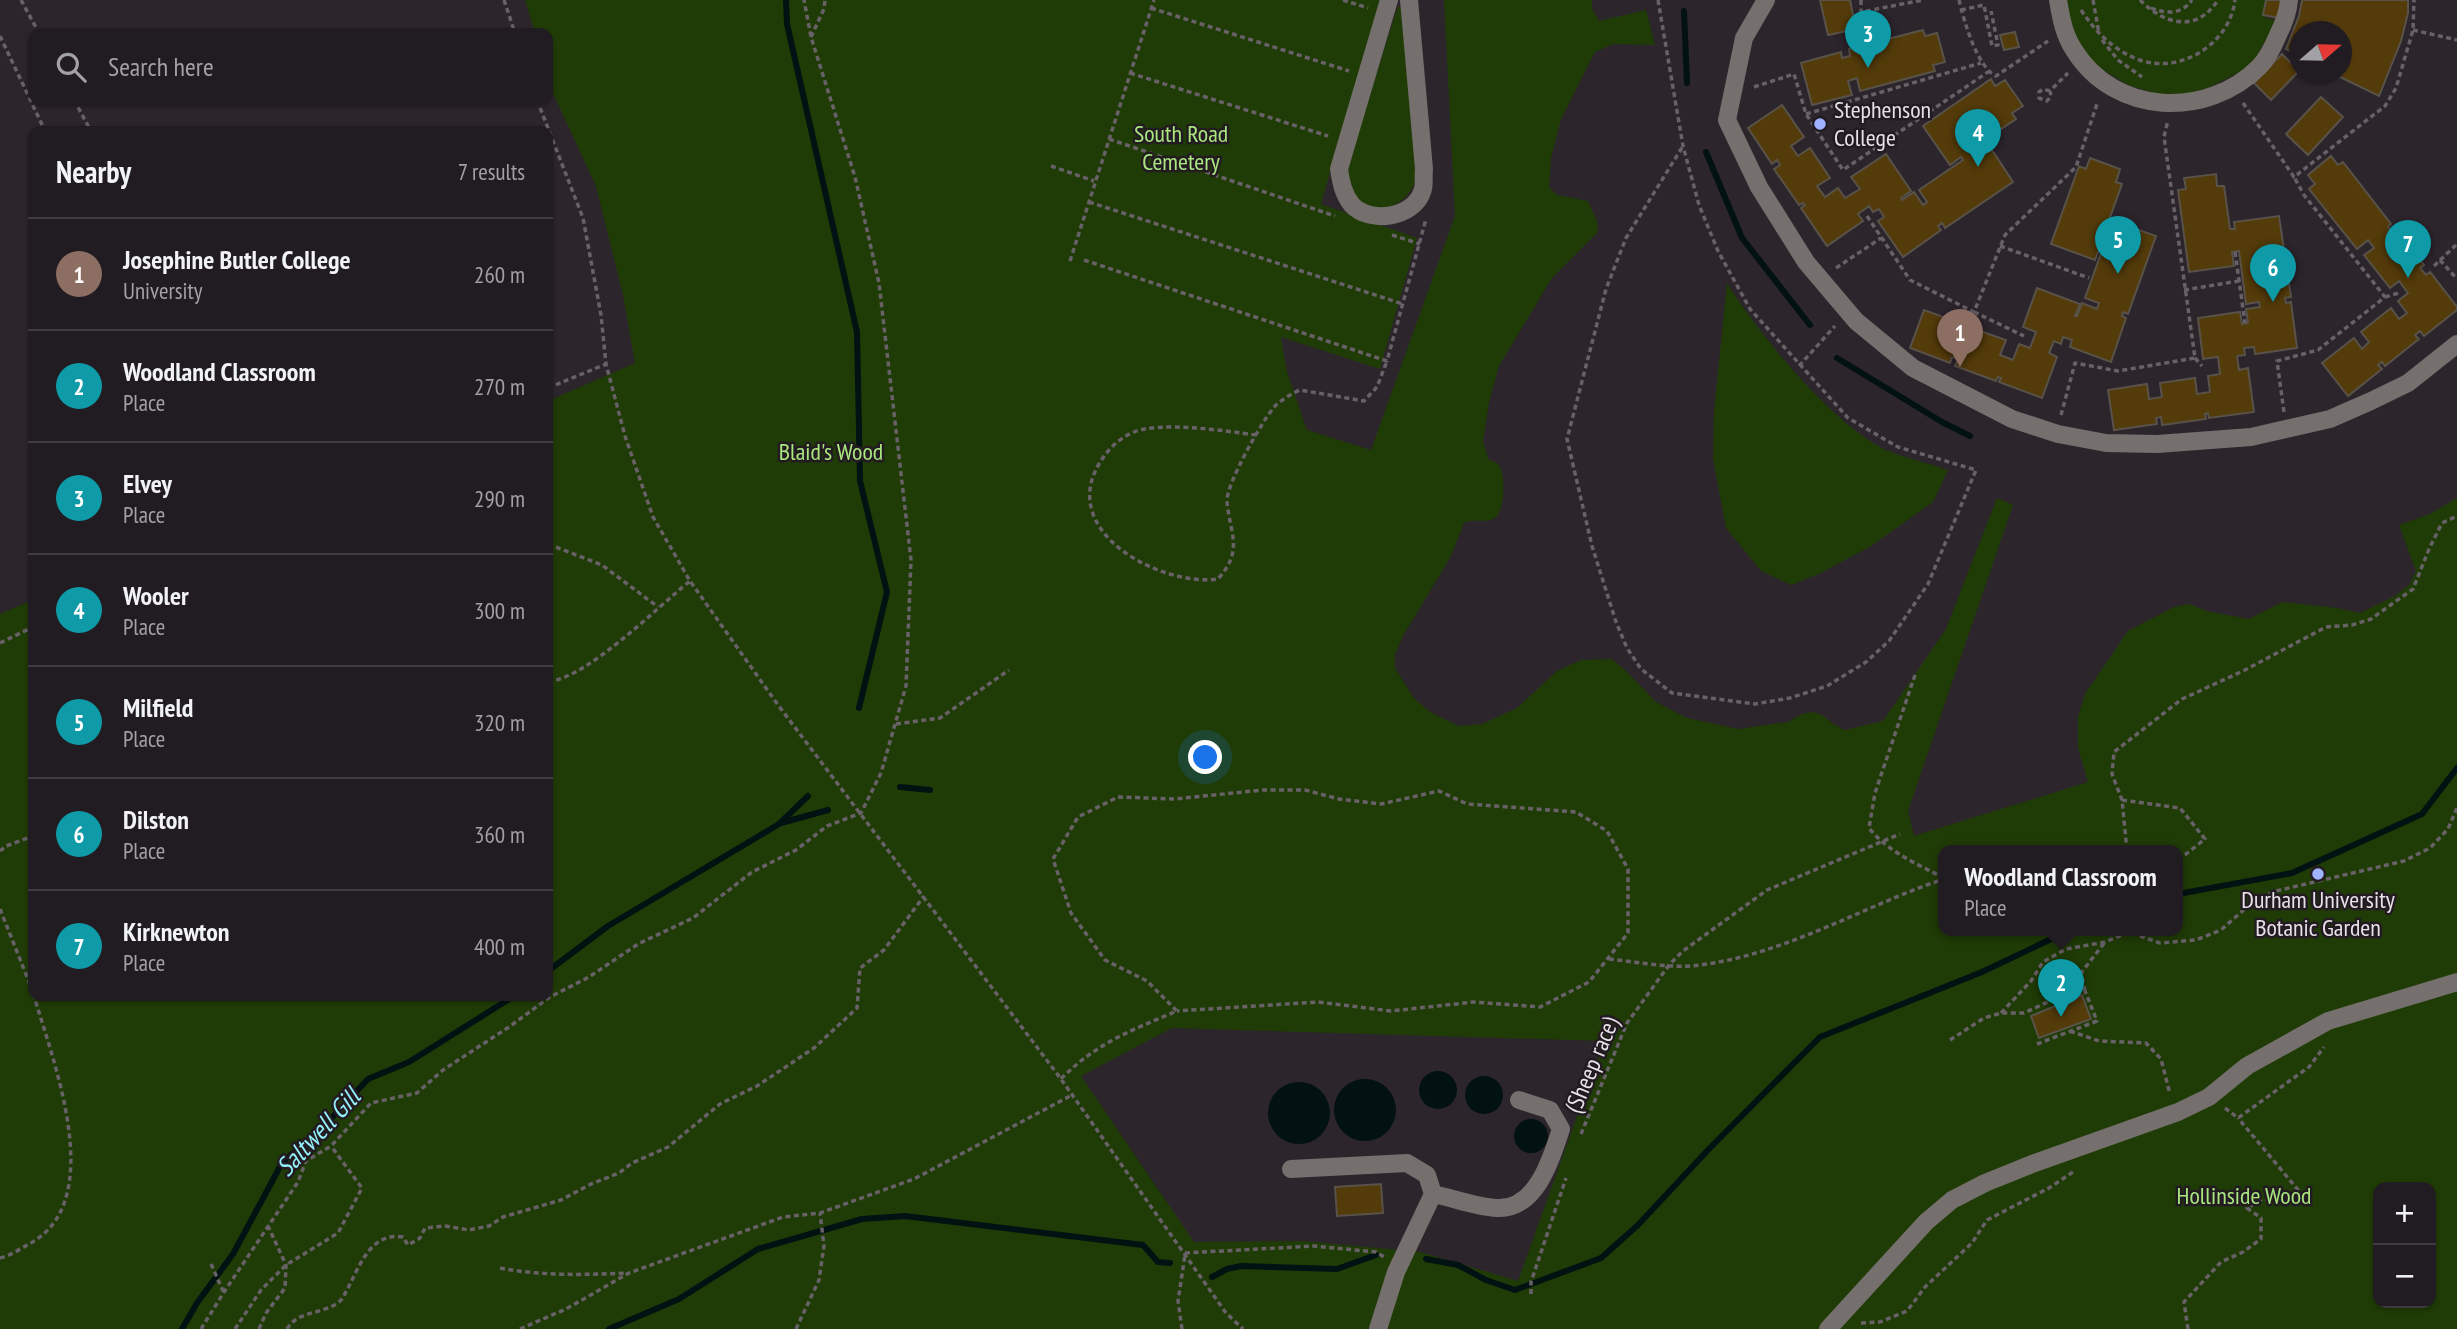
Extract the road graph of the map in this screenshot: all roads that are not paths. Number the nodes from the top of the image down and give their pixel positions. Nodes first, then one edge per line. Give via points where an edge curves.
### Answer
1 (1409, 0) edge
2 (1766, 0) edge
3 (2058, 0) edge
4 (2289, 0) edge
5 (1387, 7) edge
6 (2457, 344) edge
7 (2457, 982) edge
8 (1519, 1100) dead end
9 (1291, 1169) dead end
10 (1433, 1194) junction
11 (1832, 1324) edge
12 (1378, 1329) edge

1 - 5 lane via 1424,169 1422,192 1413,205 1384,217 1364,214 1352,205 1342,190 1339,169
2 - 6 lane via 1744,38 1727,120 1765,198 1806,262 1848,313 1913,368 2012,419 2106,443 2251,437 2330,419 2408,383
3 - 4 lane via 2064,31 2081,61 2104,82 2138,99 2171,105 2194,103 2232,89 2259,67 2288,14
7 - 11 lane via 2329,1021 2247,1066 2209,1097 2178,1112 2032,1164 1952,1200
8 - 10 lane via 1550,1110 1561,1129 1552,1159 1528,1198 1512,1207 1496,1208
9 - 10 lane via 1407,1163 1427,1175
10 - 12 lane via 1396,1272

